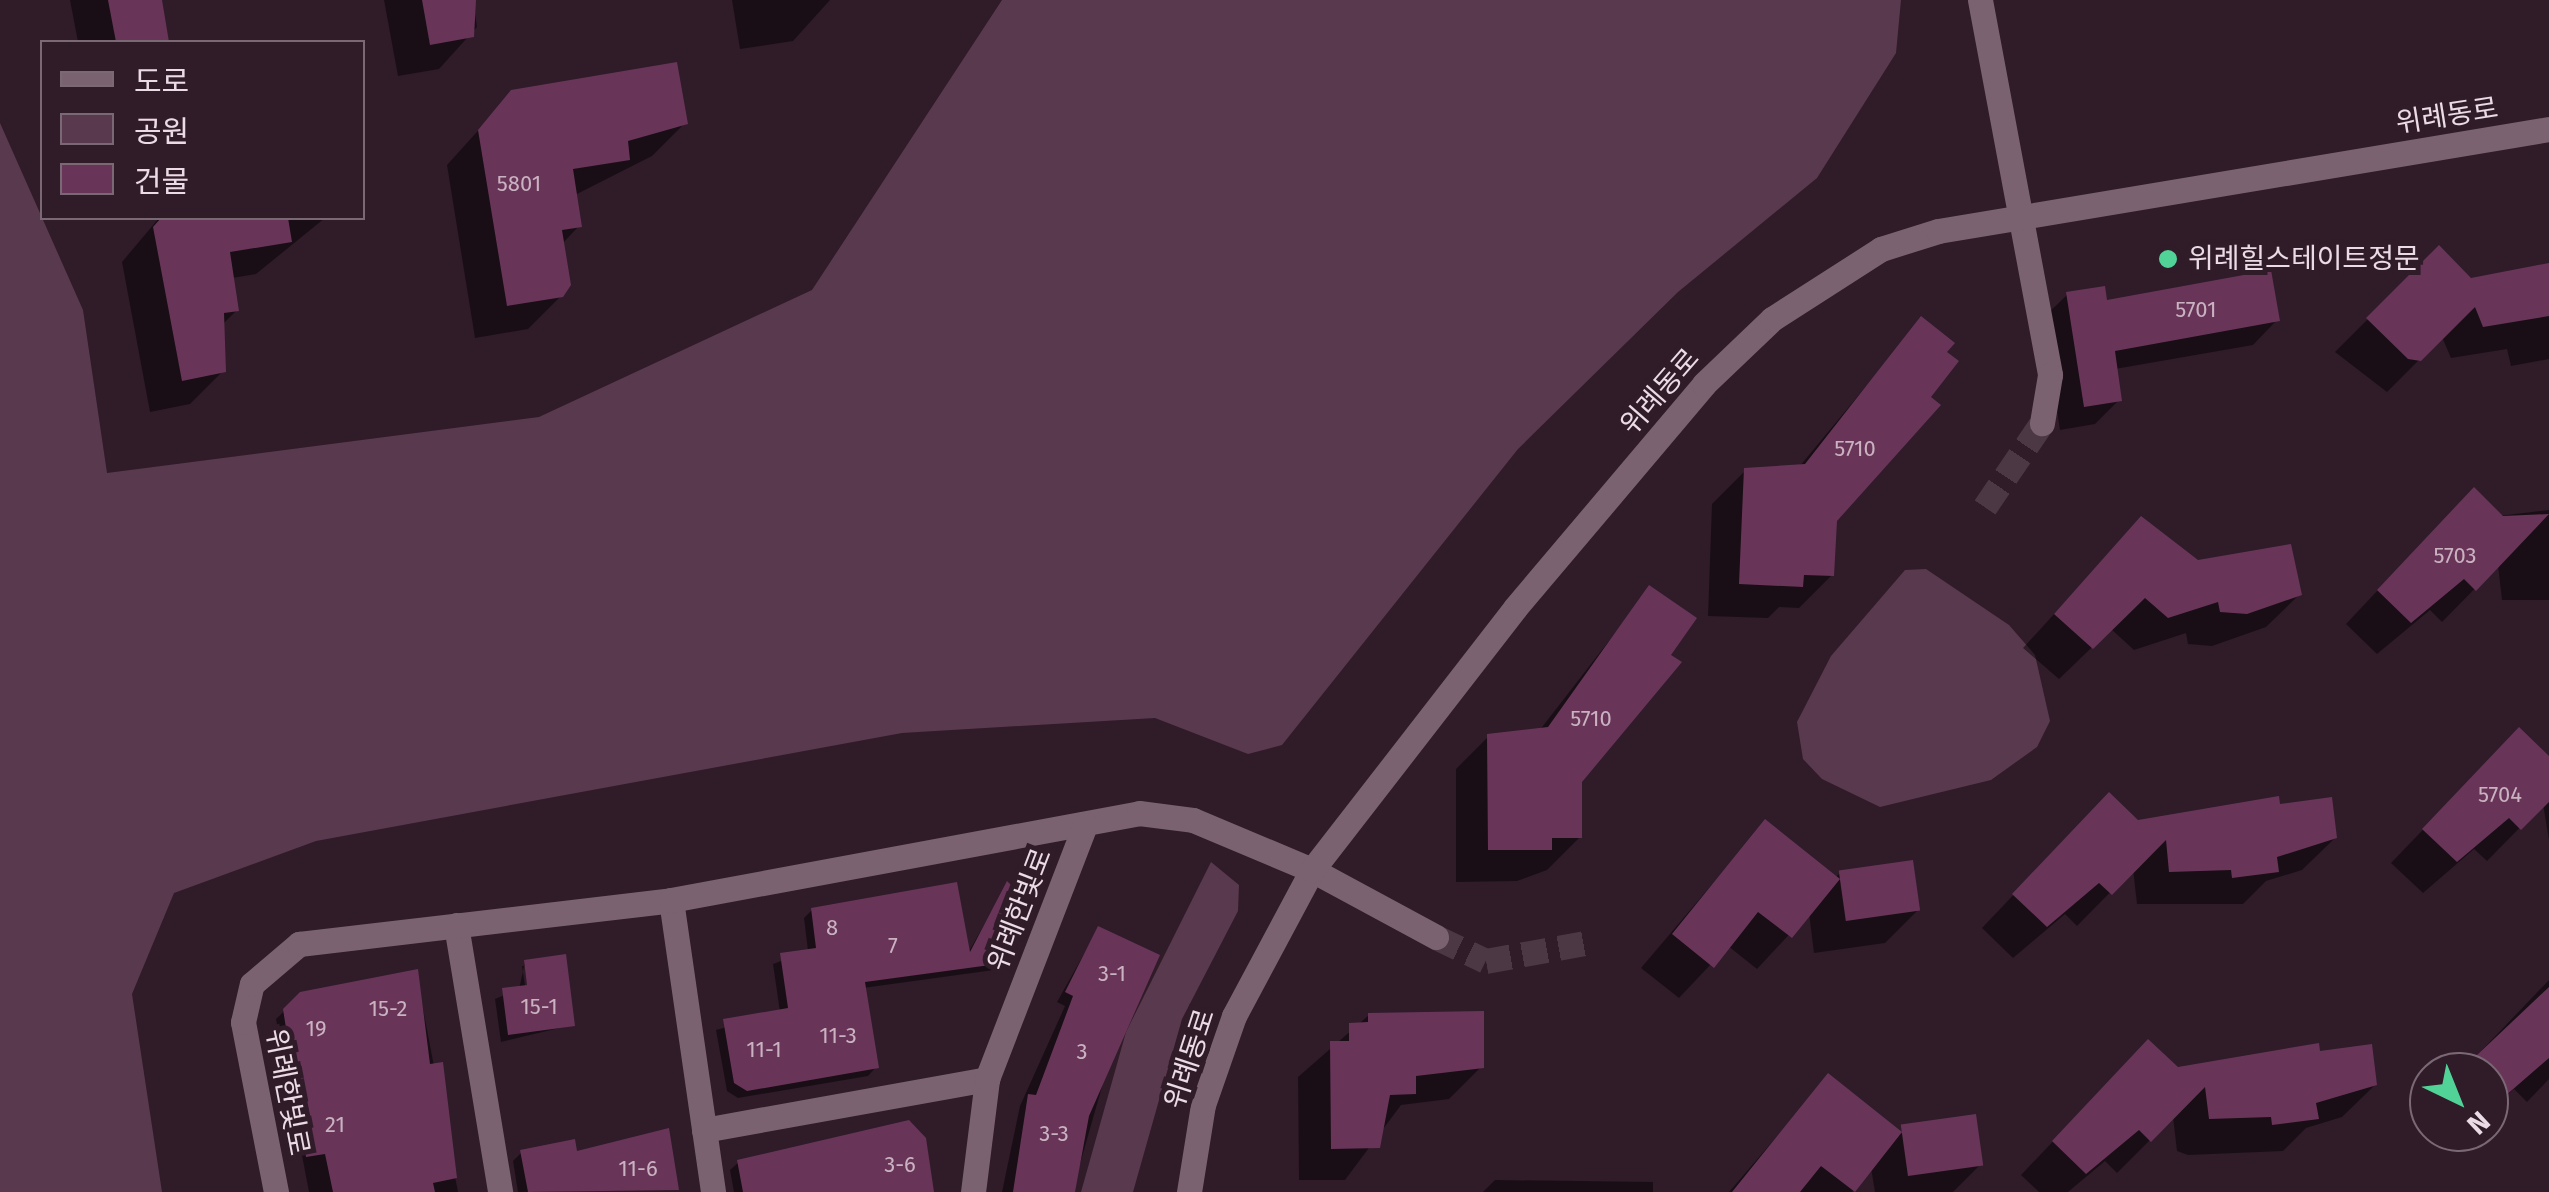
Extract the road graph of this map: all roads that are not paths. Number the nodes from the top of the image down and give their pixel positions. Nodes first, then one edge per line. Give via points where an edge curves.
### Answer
1 (1980, 0) edge
2 (2549, 129) edge
3 (2019, 218) junction
4 (2042, 423) tunnel mouth
5 (1085, 825) junction
6 (1312, 870) junction
7 (671, 900) junction
8 (456, 925) junction
9 (1436, 938) tunnel mouth
10 (986, 1080) junction
11 (704, 1130) junction
12 (276, 1192) edge
13 (500, 1192) edge
14 (713, 1192) edge
15 (973, 1192) edge
16 (1189, 1192) edge

1 - 3 street
2 - 3 street, 위례동로
3 - 4 street via 2050,375
3 - 6 street, 위례동로 via 1881,250 1772,318 1704,384 1516,608
5 - 6 street, 위례한빛로 via 1140,813 1193,820
5 - 7 street, 위례한빛로
5 - 10 street, 위례한빛로
6 - 9 street, 위례한빛로
6 - 16 street, 위례동로 via 1234,1016 1203,1105
7 - 8 street, 위례한빛로
7 - 11 street
8 - 12 street, 위례한빛로 via 300,944 252,984 243,1022
8 - 13 street
10 - 11 street
10 - 15 street, 위례한빛로
11 - 14 street

